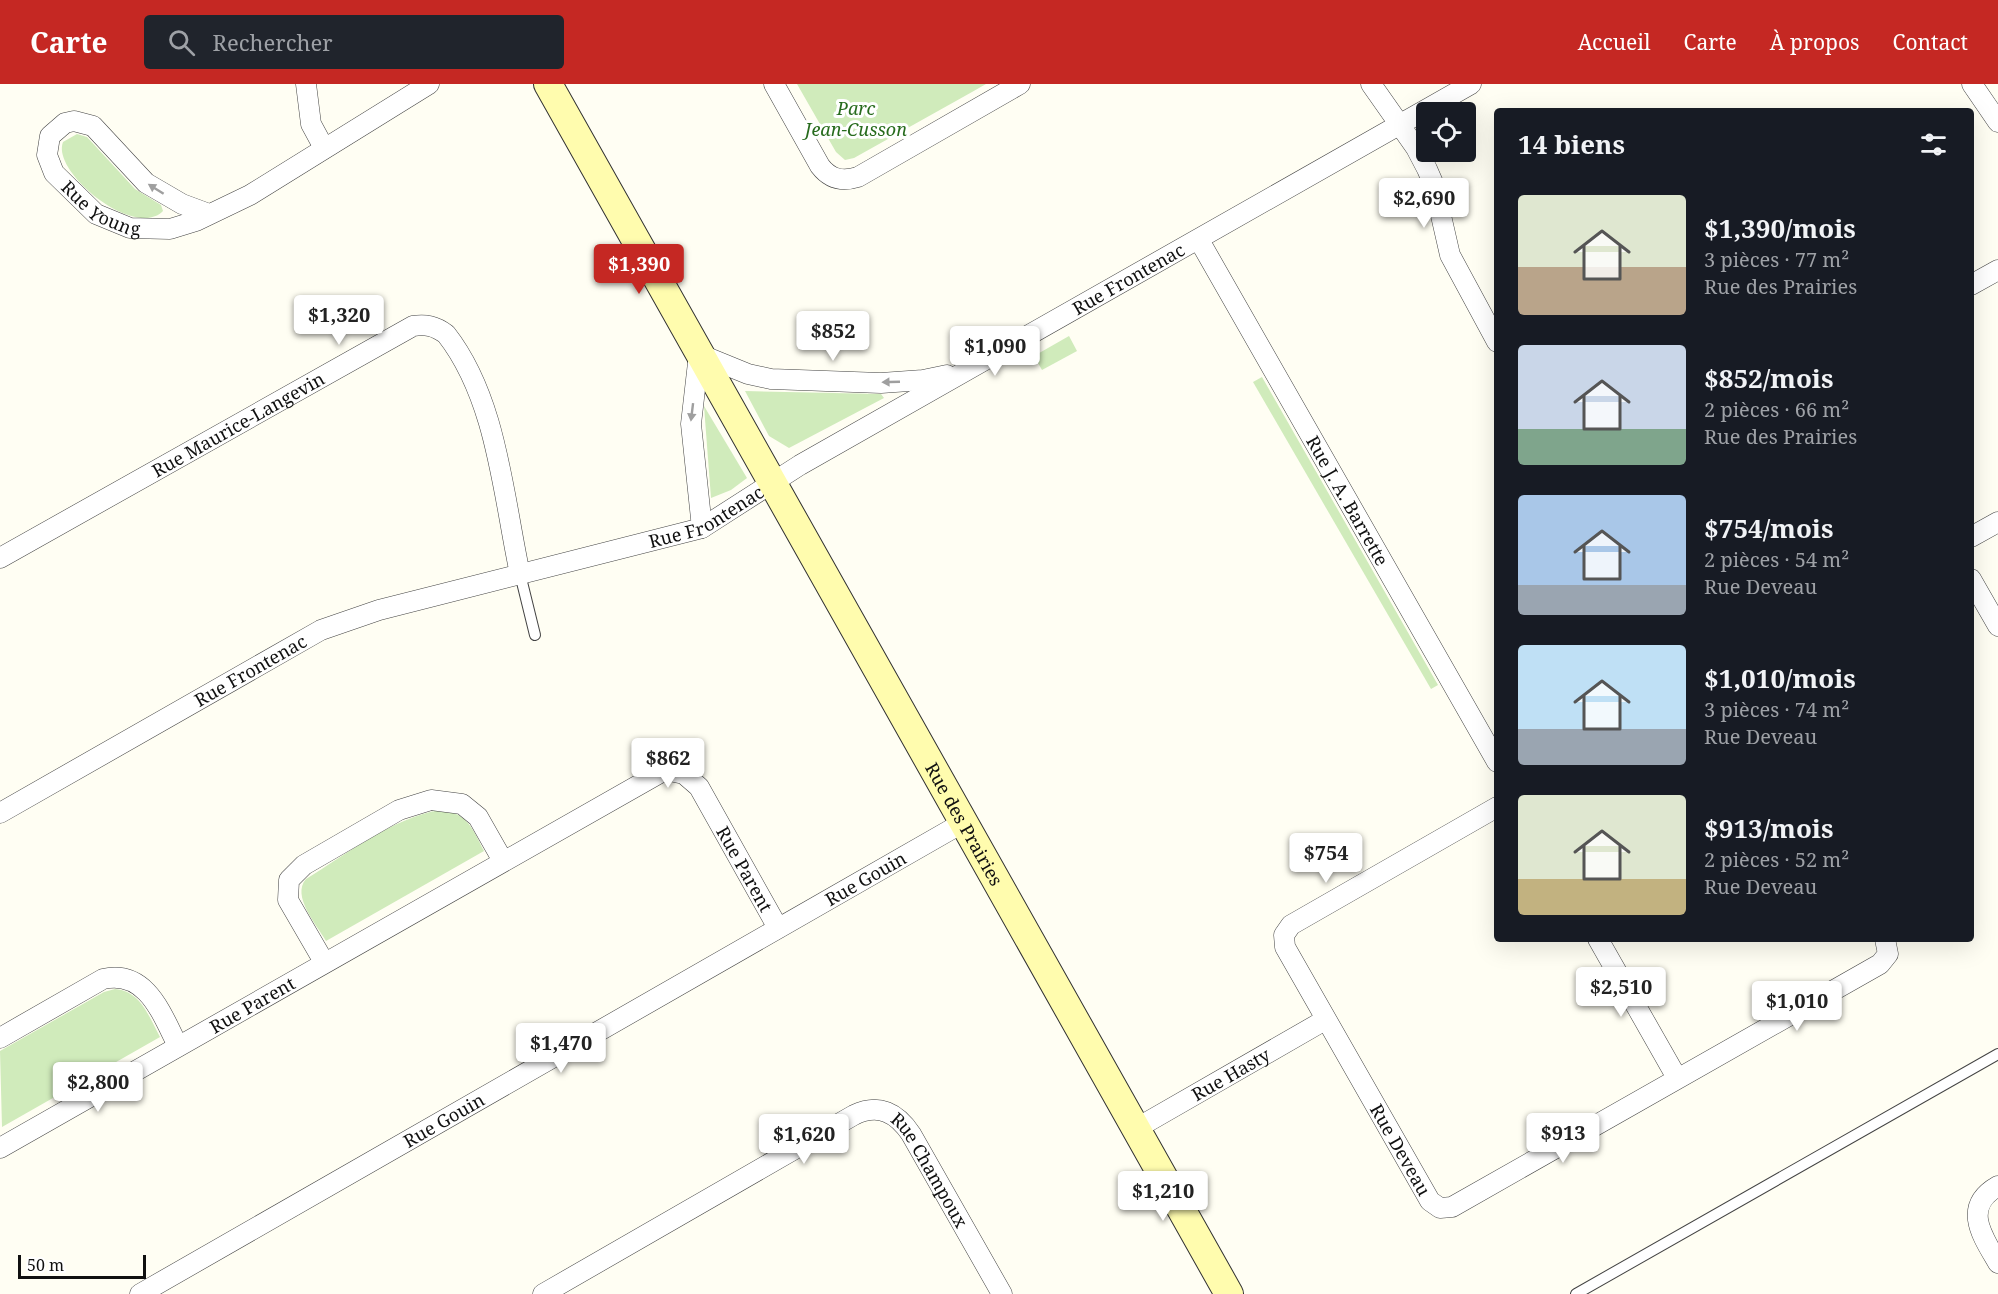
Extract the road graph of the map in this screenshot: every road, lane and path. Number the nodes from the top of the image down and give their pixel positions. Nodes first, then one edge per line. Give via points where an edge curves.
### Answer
1 (306, 84) edge
2 (429, 84) edge
3 (548, 84) edge
4 (774, 84) edge
5 (1020, 84) edge
6 (1371, 84) edge
7 (1471, 84) edge
8 (1972, 84) edge
9 (1998, 122) edge
10 (1398, 124) junction
11 (324, 148) junction
12 (209, 214) junction
13 (1199, 240) junction
14 (1998, 270) edge
15 (1974, 283) edge
16 (1490, 311) edge
17 (1494, 329) edge
18 (699, 354) junction
19 (969, 370) junction
20 (773, 483) junction
21 (1998, 522) edge
22 (702, 528) junction
23 (1974, 535) edge
24 (0, 558) edge
25 (520, 574) junction
26 (1974, 584) edge
27 (1998, 626) edge
28 (535, 634) dead end
29 (1494, 757) edge
30 (1494, 809) edge
31 (0, 813) edge
32 (964, 822) junction
33 (503, 861) junction
34 (778, 928) junction
35 (1600, 942) edge
36 (1885, 942) edge
37 (324, 962) junction
38 (1326, 1020) junction
39 (0, 1038) edge
40 (178, 1046) junction
41 (1998, 1054) edge
42 (1677, 1078) junction
43 (1137, 1128) junction
44 (0, 1148) edge
45 (1998, 1186) edge
46 (1998, 1263) edge
47 (140, 1294) edge
48 (543, 1294) edge
49 (1002, 1294) edge
50 (1229, 1294) edge
51 (1576, 1294) edge

1 - 11 street via 311,124
2 - 11 street, Rue Young
3 - 18 main road, Rue des Prairies
4 - 5 street via 820,166 830,176 842,180 858,177
6 - 10 street
7 - 10 street, Rue Frontenac
8 - 9 street
10 - 13 street, Rue Frontenac
10 - 16 street via 1416,148 1434,185 1450,255
11 - 12 street, Rue Young via 250,195
12 -> 12 street, Rue Young via 146,183 93,126 84,122 65,123 50,136 47,155 54,173 86,206 106,220 130,228 157,230 183,226
13 - 19 street, Rue Frontenac
13 - 29 street, Rue J. A. Barrette
14 - 15 street
16 - 17 street
19 -> 18 street via 904,382 771,379
18 - 20 main road, Rue des Prairies
18 -> 22 street via 691,424
19 - 20 street, Rue Frontenac
20 - 22 street, Rue Frontenac
20 - 32 main road, Rue des Prairies
21 - 23 street
22 - 25 street, Rue Frontenac
24 - 25 street, Rue Maurice-Langevin via 422,324 446,334 478,387
25 - 28 lane
25 - 31 street, Rue Frontenac via 379,610 321,630
26 - 27 street
30 - 38 street, Rue Deveau via 1287,930 1285,947
32 - 34 street, Rue Gouin
32 - 43 main road, Rue des Prairies
33 - 34 street, Rue Parent via 650,777 672,770 684,774 699,787
33 - 37 street, Rue Parent
33 - 37 street via 478,817 462,804 431,800 399,810 304,865 290,880 287,894 291,905
34 - 47 street, Rue Gouin
35 - 42 street
36 - 42 street, Rue Deveau via 1887,954 1880,964
37 - 40 street, Rue Parent
38 - 42 street, Rue Deveau via 1430,1201 1440,1208 1452,1207
38 - 43 street, Rue Hasty
39 - 40 street via 103,979 118,977 134,981 146,990
40 - 44 street, Rue Parent
41 - 51 lane
43 - 50 main road, Rue des Prairies
45 - 46 street via 1986,1195 1978,1215 1979,1229
48 - 49 street, Rue Champoux via 854,1115 876,1109 897,1117 911,1134

